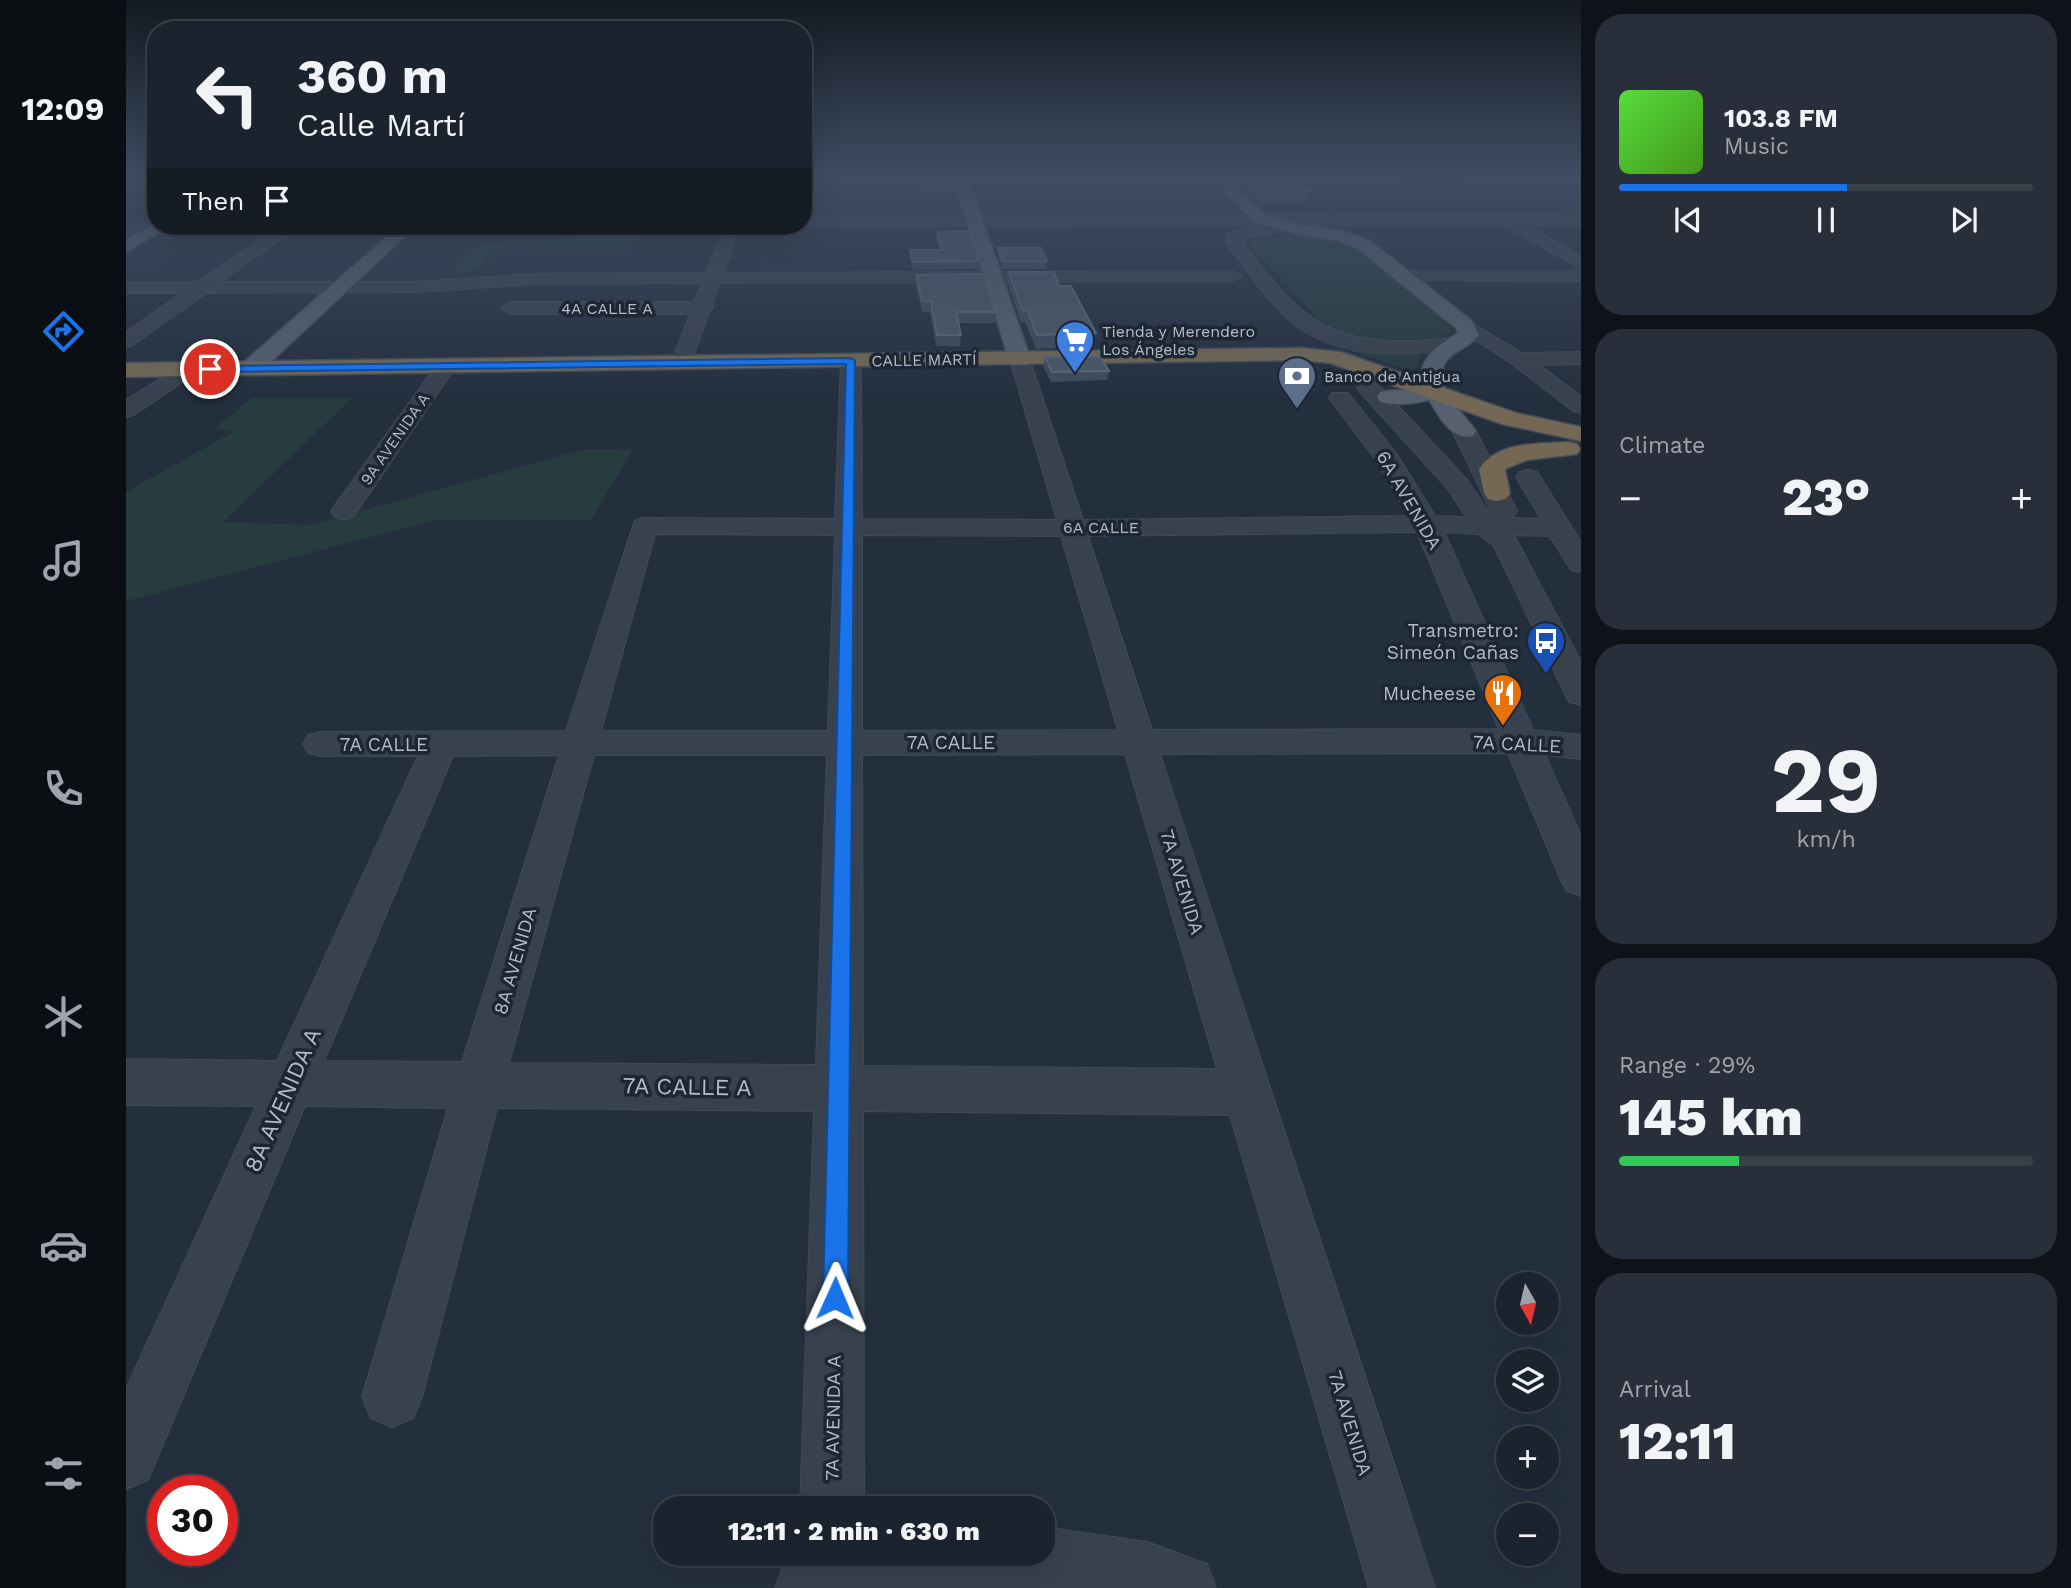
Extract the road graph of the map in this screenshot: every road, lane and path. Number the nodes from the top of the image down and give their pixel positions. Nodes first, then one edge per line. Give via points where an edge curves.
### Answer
1 (256, 250) edge
2 (381, 250) edge
3 (724, 250) edge
4 (984, 250) edge
5 (1240, 250) edge
6 (1371, 250) edge
7 (1557, 250) edge
8 (1217, 258) dead end
9 (1581, 264) edge
10 (1404, 276) junction
11 (1581, 276) edge
12 (993, 277) junction
13 (715, 278) junction
14 (341, 287) junction
15 (126, 288) edge
16 (205, 288) junction
17 (704, 307) junction
18 (510, 309) dead end
19 (1265, 311) dead end
20 (1304, 322) junction
21 (1460, 334) junction
22 (126, 341) edge
23 (1260, 356) junction
24 (1581, 358) edge
25 (1518, 359) junction
26 (1020, 360) junction
27 (851, 361) junction
28 (681, 363) junction
29 (446, 366) junction
30 (251, 368) junction
31 (189, 369) junction
32 (126, 370) edge
33 (1386, 388) junction
34 (1428, 390) junction
35 (1340, 398) dead end
36 (1581, 406) edge
37 (126, 410) edge
38 (1464, 430) junction
39 (1577, 444) edge
40 (1495, 485) junction
41 (344, 511) dead end
42 (1427, 524) junction
43 (848, 525) junction
44 (644, 526) joint
45 (1072, 528) junction
46 (1559, 528) junction
47 (1500, 531) junction
48 (1581, 564) edge
49 (1581, 694) edge
50 (1523, 741) junction
51 (1139, 742) junction
52 (441, 743) junction
53 (579, 743) junction
54 (845, 743) junction
55 (320, 744) dead end
56 (1581, 747) edge
57 (1581, 880) edge
58 (126, 1082) edge
59 (291, 1083) junction
60 (479, 1085) junction
61 (839, 1088) junction
62 (1248, 1092) junction
63 (392, 1397) dead end
64 (126, 1458) edge
65 (829, 1496) edge
66 (1055, 1562) edge
67 (1183, 1588) edge
68 (1402, 1588) edge

1 - 16 street
2 - 14 main road
3 - 13 street
4 - 12 main road, 7A AVENIDA
5 - 20 street
6 - 10 main road
7 - 9 street
8 - 12 street via 1237,281
10 - 11 street
10 - 21 main road
12 - 13 street
12 - 26 main road, 7A AVENIDA
13 - 14 street
13 - 17 street
14 - 16 street
14 - 30 main road
15 - 16 street
16 - 22 street
17 - 18 street, 4A CALLE A
17 - 28 street
19 - 20 street
20 - 21 street via 1323,334 1358,343 1403,346
21 - 25 street
21 - 34 main road via 1433,364
23 - 26 highway, CALLE MARTÍ
23 - 33 highway, CALLE MARTÍ via 1327,369
23 - 33 highway, CALLE MARTÍ via 1322,355
24 - 25 street
25 - 36 street
26 - 27 highway, CALLE MARTÍ
26 - 45 street, 7A AVENIDA
27 - 28 highway, CALLE MARTÍ
27 - 43 street, 7A AVENIDA A
28 - 29 highway, CALLE MARTÍ
29 - 30 highway, CALLE MARTÍ
29 - 41 street, 9A AVENIDA A
30 - 31 highway, CALLE MARTÍ
31 - 32 highway, CALLE MARTÍ
31 - 37 street
33 - 34 main road via 1409,398
33 - 38 highway via 1426,417
33 - 47 street via 1458,485
34 - 38 main road
34 - 39 highway
35 - 42 street, 6A AVENIDA via 1387,458
38 - 39 highway via 1505,441
38 - 40 street
39 - 40 highway via 1505,458 1493,466
40 - 46 street via 1529,478
40 - 47 street
42 - 45 street, 6A CALLE
42 - 47 street, 6A CALLE
42 - 50 street, 6A AVENIDA
43 - 44 street, 6A CALLE
43 - 45 street, 6A CALLE
43 - 54 street, 7A AVENIDA A
44 - 53 street, 8A AVENIDA
45 - 51 street, 7A AVENIDA
46 - 47 street, 6A CALLE
46 - 48 street
47 - 49 street
50 - 51 street, 7A CALLE
50 - 56 street, 7A CALLE
50 - 57 street, 6A AVENIDA
51 - 54 street, 7A CALLE
51 - 62 street, 7A AVENIDA
52 - 53 street, 7A CALLE
52 - 55 street, 7A CALLE
52 - 59 street, 8A AVENIDA A
53 - 54 street, 7A CALLE
53 - 60 street, 8A AVENIDA
54 - 61 street, 7A AVENIDA A
58 - 59 street, 7A CALLE A
59 - 60 street, 7A CALLE A
59 - 64 street, 8A AVENIDA A
60 - 61 street, 7A CALLE A
60 - 63 street, 8A AVENIDA
61 - 62 street, 7A CALLE A
61 - 65 street, 7A AVENIDA A
62 - 68 street, 7A AVENIDA
66 - 67 street via 1147,1575

